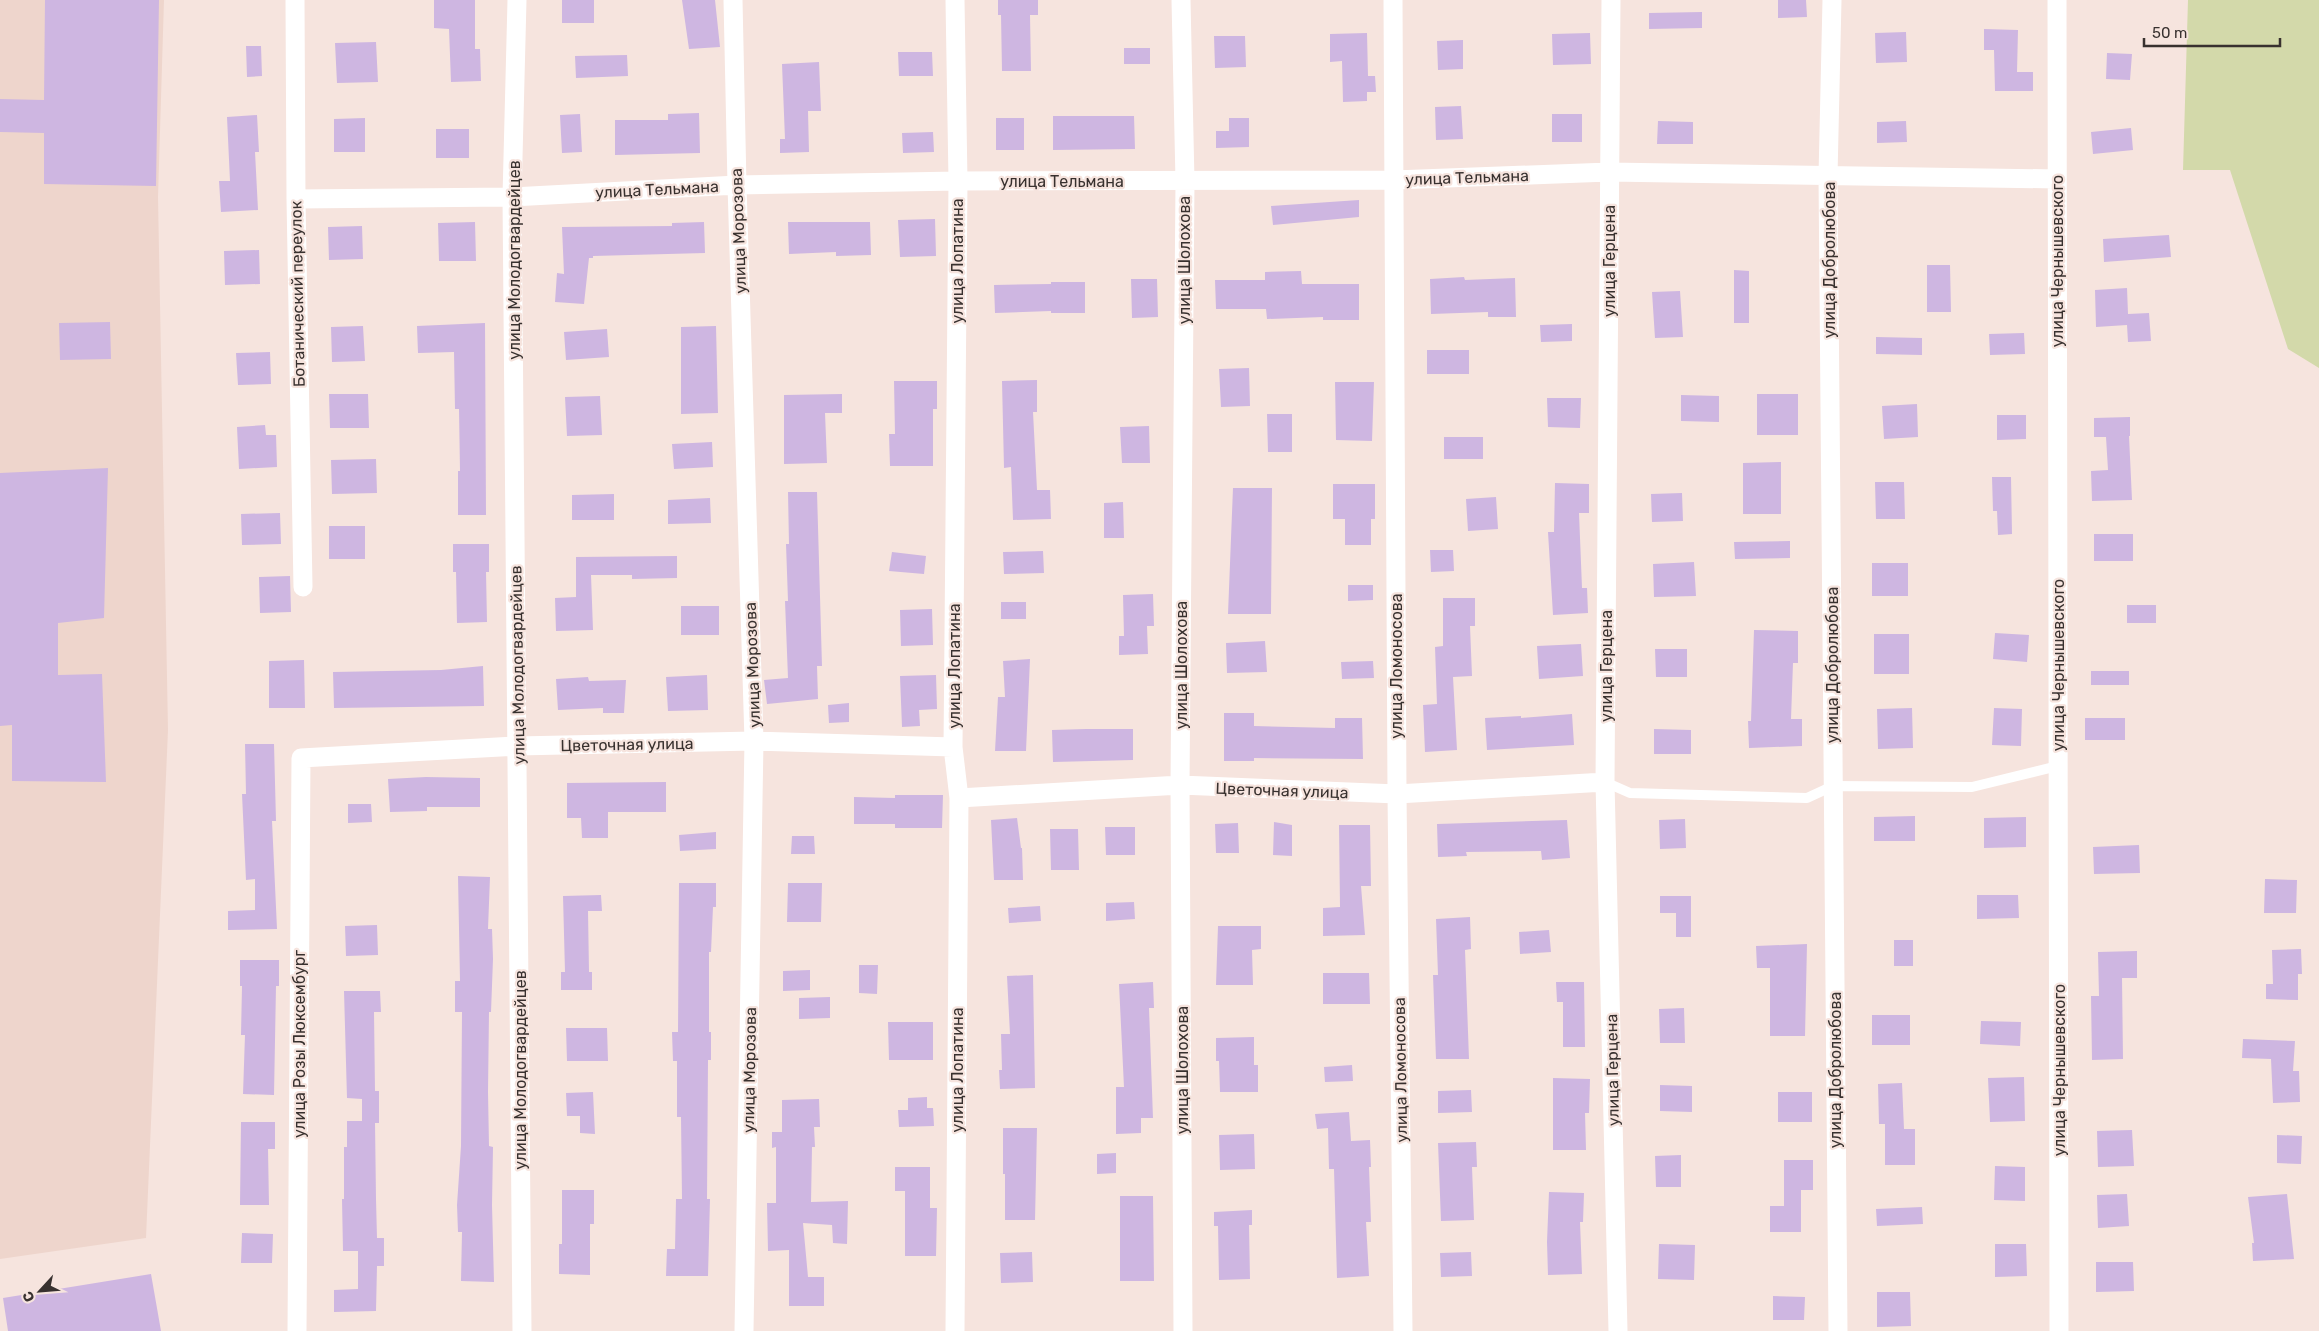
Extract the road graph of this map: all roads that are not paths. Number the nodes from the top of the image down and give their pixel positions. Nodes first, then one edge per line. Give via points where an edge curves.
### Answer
1 (295, 0) edge
2 (517, 0) edge
3 (733, 0) edge
4 (955, 0) edge
5 (1181, 0) edge
6 (1393, 0) edge
7 (1611, 0) edge
8 (1832, 0) edge
9 (2057, 0) edge
10 (1610, 172) junction
11 (1828, 176) junction
12 (2057, 179) junction
13 (1394, 180) junction
14 (958, 181) junction
15 (1185, 181) junction
16 (736, 185) junction
17 (512, 196) junction
18 (296, 198) junction
19 (303, 587) dead end
20 (754, 741) junction
21 (518, 746) junction
22 (953, 747) junction
23 (301, 758) joint
24 (2058, 766) junction
25 (1605, 782) junction
26 (1180, 786) junction
27 (1833, 786) junction
28 (1397, 794) junction
29 (959, 798) junction
30 (297, 1331) edge
31 (522, 1331) edge
32 (744, 1331) edge
33 (956, 1331) edge
34 (1183, 1331) edge
35 (1403, 1331) edge
36 (1618, 1331) edge
37 (1838, 1331) edge
38 (2059, 1331) edge

1 - 18 street, Ботанический переулок
2 - 17 street, улица Молодогвардейцев
3 - 16 street, улица Морозова
4 - 14 street, улица Лопатина
5 - 15 street, улица Шолохова
6 - 13 street, улица Ломоносова
7 - 10 street, улица Герцена
8 - 11 street, улица Добролюбова
9 - 12 street, улица Чернышевского
10 - 11 street, улица Тельмана
10 - 13 street, улица Тельмана
10 - 25 street, улица Герцена
11 - 12 street, улица Тельмана
11 - 27 street, улица Добролюбова
12 - 24 street, улица Чернышевского
13 - 15 street, улица Тельмана
13 - 28 street, улица Ломоносова
14 - 15 street, улица Тельмана
14 - 16 street, улица Тельмана
14 - 22 street, улица Лопатина
15 - 26 street, улица Шолохова
16 - 17 street, улица Тельмана
16 - 20 street, улица Морозова
17 - 18 street, улица Тельмана
17 - 21 street, улица Молодогвардейцев
18 - 19 street, Ботанический переулок
20 - 21 street, Цветочная улица
20 - 22 street, Цветочная улица
20 - 32 street, улица Морозова
21 - 23 street, Цветочная улица
21 - 31 street, улица Молодогвардейцев
22 - 29 street, улица Лопатина
23 - 30 street, улица Розы Люксембург
24 - 27 lane via 1972,787
24 - 38 street, улица Чернышевского
25 - 27 lane via 1630,793 1807,798
25 - 28 street, Цветочная улица
25 - 36 street, улица Герцена
26 - 28 street, Цветочная улица
26 - 29 street, Цветочная улица
26 - 34 street, улица Шолохова
27 - 37 street, улица Добролюбова
28 - 35 street, улица Ломоносова
29 - 33 street, улица Лопатина

